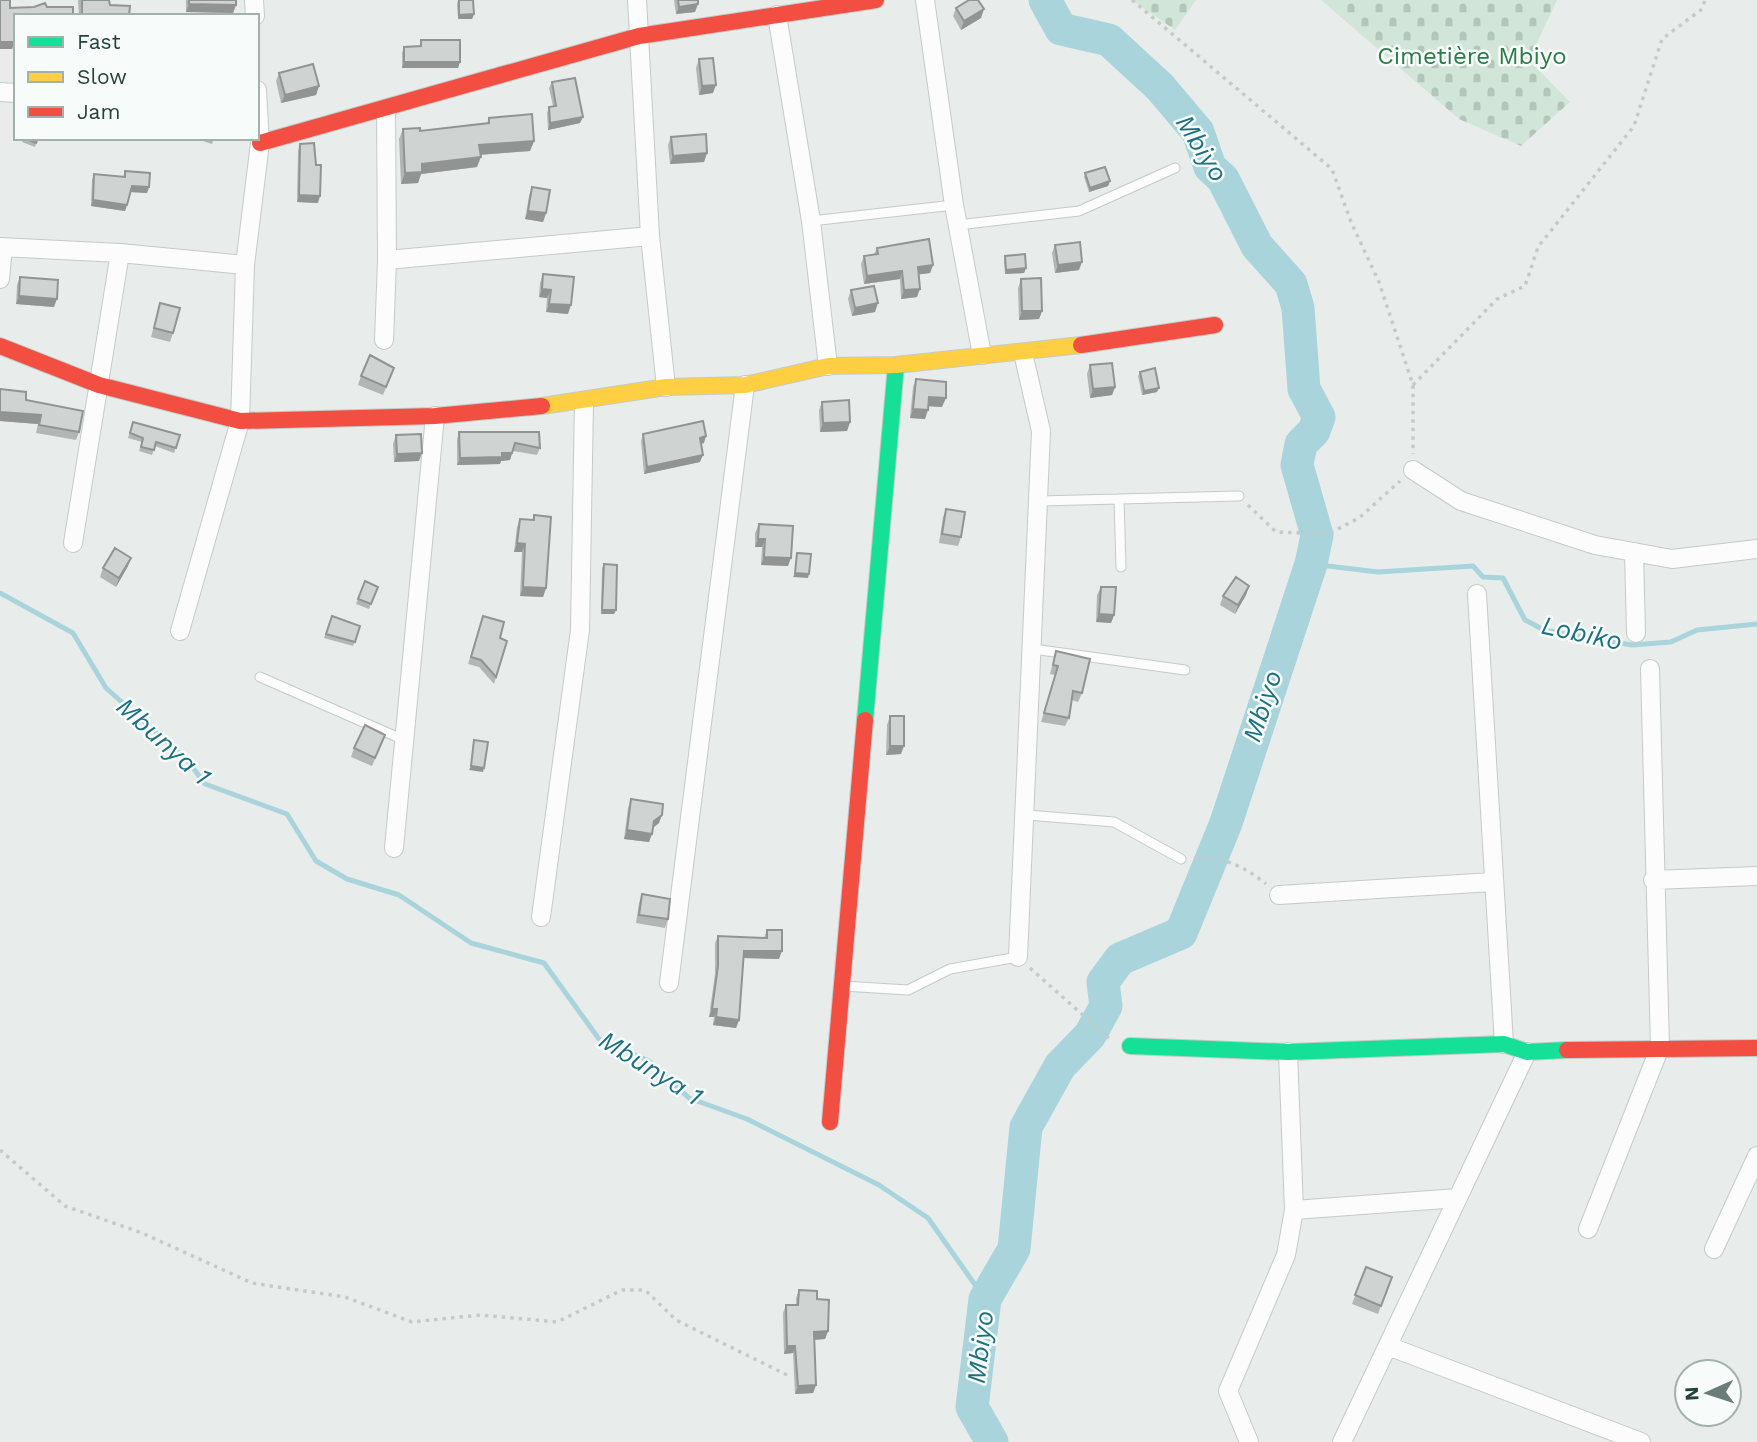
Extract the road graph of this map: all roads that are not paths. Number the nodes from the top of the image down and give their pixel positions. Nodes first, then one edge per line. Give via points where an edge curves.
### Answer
1 (637, 0) edge
2 (876, 0) edge
3 (925, 0) edge
4 (777, 15) junction
5 (639, 36) junction
6 (386, 109) junction
7 (259, 128) edge
8 (260, 143) junction
9 (1175, 168) dead end
10 (954, 205) junction
11 (811, 221) junction
12 (958, 225) junction
13 (650, 236) junction
14 (2, 247) edge
15 (120, 253) junction
16 (387, 260) junction
17 (245, 265) junction
18 (0, 279) edge
19 (1215, 325) dead end
20 (384, 340) dead end
21 (0, 346) edge
22 (1023, 353) junction
23 (982, 355) junction
24 (896, 365) junction
25 (828, 366) junction
26 (99, 385) junction
27 (745, 385) junction
28 (666, 387) junction
29 (584, 402) junction
30 (435, 416) junction
31 (240, 421) junction
32 (1413, 470) road end
33 (1239, 496) road end
34 (1119, 499) junction
35 (1039, 501) junction
36 (73, 543) dead end
37 (1757, 549) edge
38 (1634, 552) junction
39 (1121, 567) dead end
40 (1477, 594) dead end
41 (180, 631) dead end
42 (1636, 633) dead end
43 (1033, 649) junction
44 (1185, 670) dead end
45 (1650, 670) dead end
46 (260, 677) dead end
47 (404, 740) junction
48 (1027, 815) junction
49 (394, 848) dead end
50 (1181, 859) road end
51 (1757, 876) edge
52 (1653, 880) junction
53 (1493, 882) junction
54 (1279, 895) road end
55 (541, 917) dead end
56 (1018, 957) joint
57 (669, 983) dead end
58 (841, 986) junction
59 (1504, 1044) junction
60 (1130, 1046) dead end
61 (1660, 1046) junction
62 (1757, 1048) edge
63 (1288, 1052) junction
64 (1527, 1052) junction
65 (830, 1122) dead end
66 (1757, 1156) edge
67 (1458, 1198) junction
68 (1294, 1210) junction
69 (1588, 1229) dead end
70 (1714, 1249) dead end
71 (1388, 1346) junction
72 (1249, 1442) edge
73 (1342, 1442) edge
74 (1641, 1442) edge

1 - 5 street
2 - 4 street
3 - 10 street
4 - 5 street
4 - 11 street
5 - 6 street
5 - 13 street
6 - 8 street
6 - 16 street
7 - 8 street
8 - 17 street
9 - 12 lane via 1079,211
10 - 11 lane
10 - 12 street
11 - 25 street
12 - 23 street
13 - 16 street
13 - 28 street
14 - 15 street
14 - 18 street
15 - 17 street
15 - 26 street
16 - 20 street
17 - 31 street
19 - 22 street
21 - 26 street
22 - 23 street
22 - 35 street via 1041,431
23 - 24 street
24 - 25 street
24 - 58 street
25 - 27 street
26 - 31 street
26 - 36 street
27 - 28 street
27 - 57 street
28 - 29 street
29 - 30 street
29 - 55 street via 580,630
30 - 31 street
30 - 47 street
31 - 41 street
32 - 38 street via 1461,501 1595,545
33 - 34 lane
34 - 35 lane
34 - 39 lane
35 - 43 street
37 - 38 street via 1672,559
38 - 42 street
40 - 53 street
43 - 44 lane
43 - 48 street
45 - 52 street
46 - 47 lane
47 - 49 street
48 - 50 lane via 1114,822
48 - 56 street
51 - 52 street
52 - 61 street
53 - 54 street
53 - 59 street
56 - 58 lane via 950,969 908,990
58 - 65 street
59 - 63 street
59 - 64 street
60 - 63 street
61 - 62 street
61 - 64 street
61 - 69 street
63 - 68 street
64 - 67 street
66 - 70 street
67 - 68 street
67 - 71 street
68 - 72 street via 1286,1255 1228,1391
71 - 73 street
71 - 74 street

